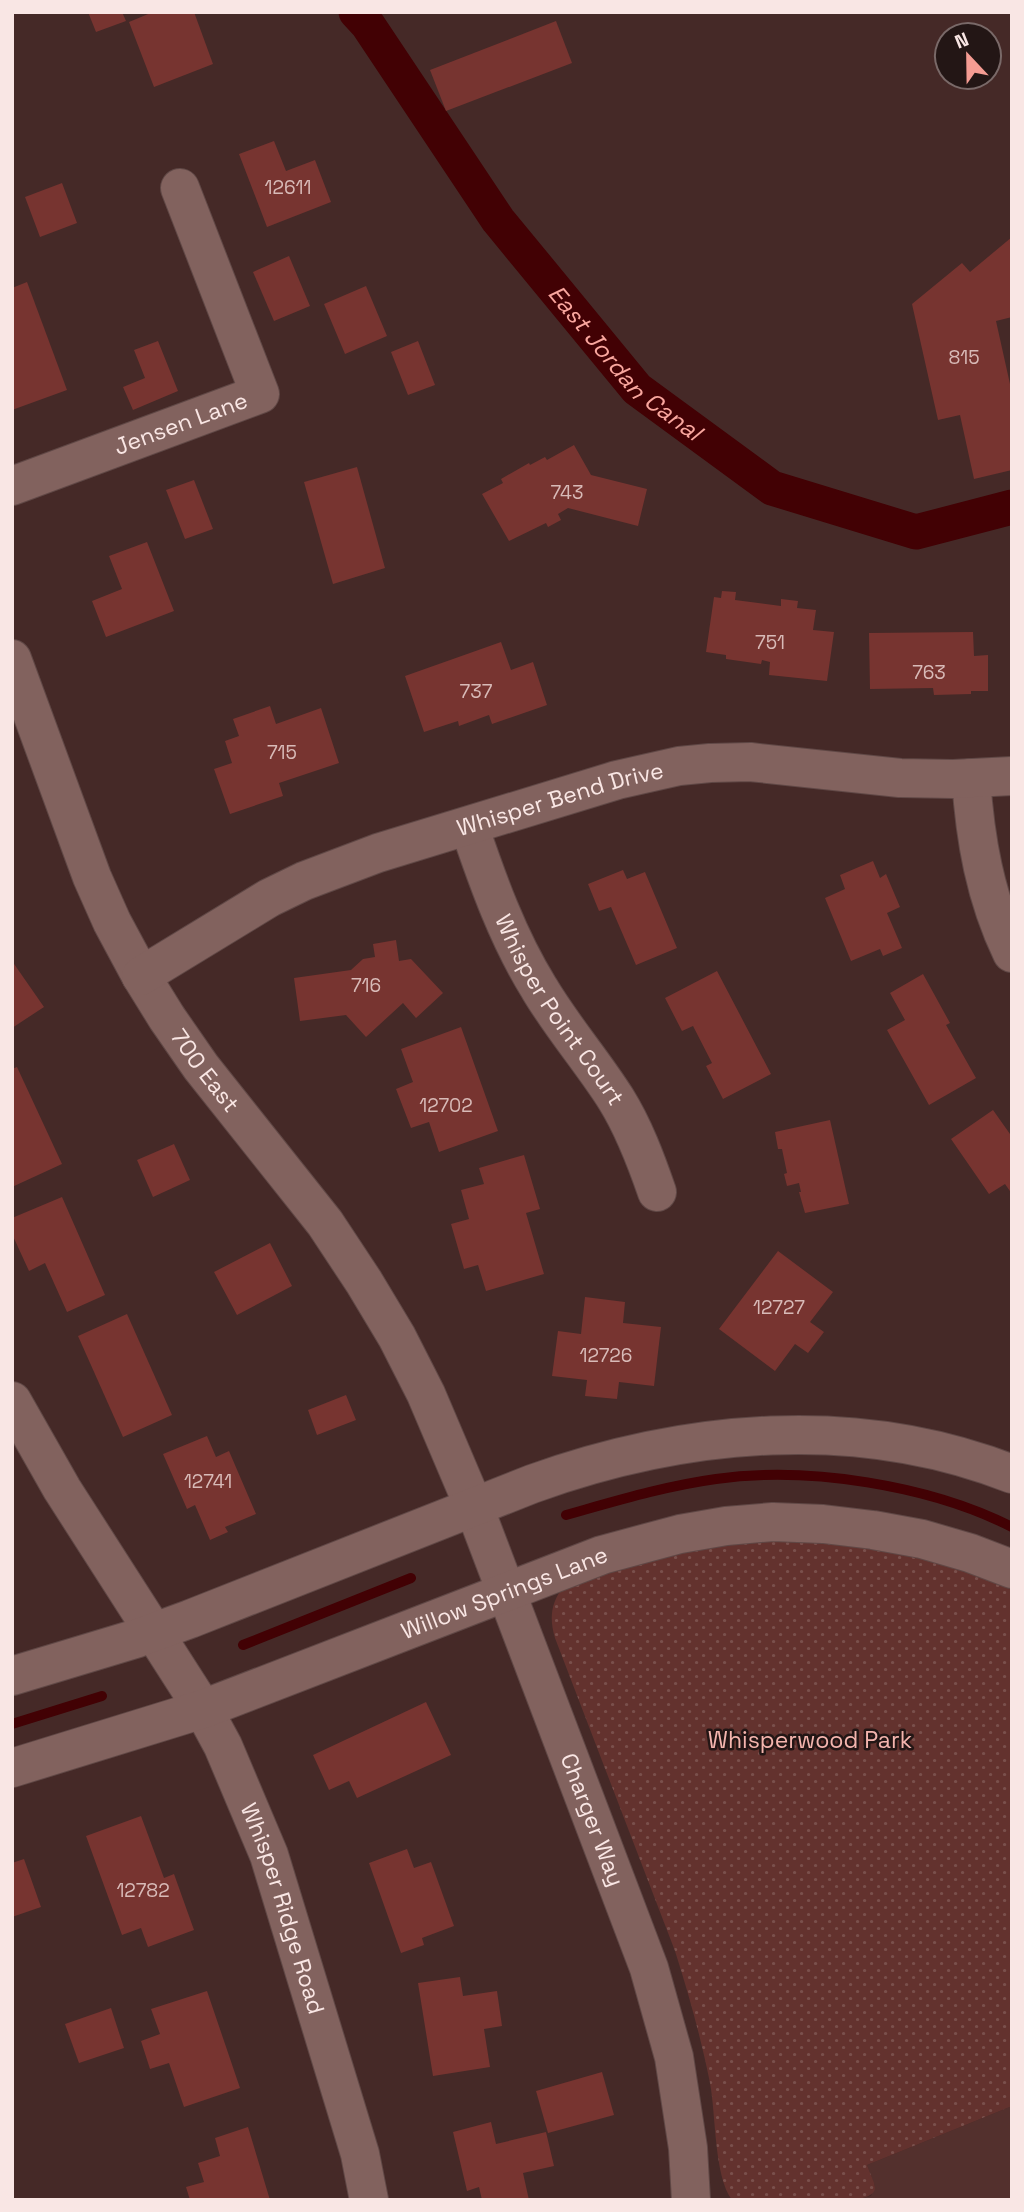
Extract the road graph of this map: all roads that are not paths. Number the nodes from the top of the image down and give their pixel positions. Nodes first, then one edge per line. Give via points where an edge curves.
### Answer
1 (180, 188) dead end
2 (12, 486) edge
3 (12, 659) edge
4 (1012, 776) edge
5 (971, 778) junction
6 (469, 826) junction
7 (1012, 953) edge
8 (141, 976) junction
9 (657, 1192) dead end
10 (12, 1401) edge
11 (452, 1453) joint
12 (1012, 1474) edge
13 (474, 1507) junction
14 (1012, 1569) edge
15 (505, 1591) junction
16 (155, 1632) junction
17 (12, 1676) edge
18 (202, 1709) junction
19 (12, 1769) edge
20 (369, 2200) edge
21 (691, 2200) edge

1 - 2 street, Jensen Lane via 260,394
3 - 8 street, 700 East via 92,877
4 - 5 street, Whisper Bend Drive
5 - 6 street, Whisper Bend Drive via 900,778 764,763 710,762 636,775
5 - 7 street via 983,872
6 - 8 street, Whisper Bend Drive via 304,881
6 - 9 street, Whisper Point Court via 513,940 550,1005 616,1100
8 - 11 street, 700 East via 201,1068 325,1223 364,1282 397,1337
10 - 16 street, Whisper Ridge Road via 62,1489
11 - 13 street, Charger Way
12 - 13 street via 927,1449 876,1440 772,1435 654,1448 569,1471
13 - 15 street, Charger Way
13 - 16 street
14 - 15 street, Willow Springs Lane via 922,1539 823,1524 773,1522 640,1543
15 - 18 street, Willow Springs Lane
15 - 21 street, Charger Way via 655,1990 674,2057
16 - 17 street
16 - 18 street, Whisper Ridge Road
18 - 19 street, Willow Springs Lane
18 - 20 street, Whisper Ridge Road via 223,1746 269,1855

